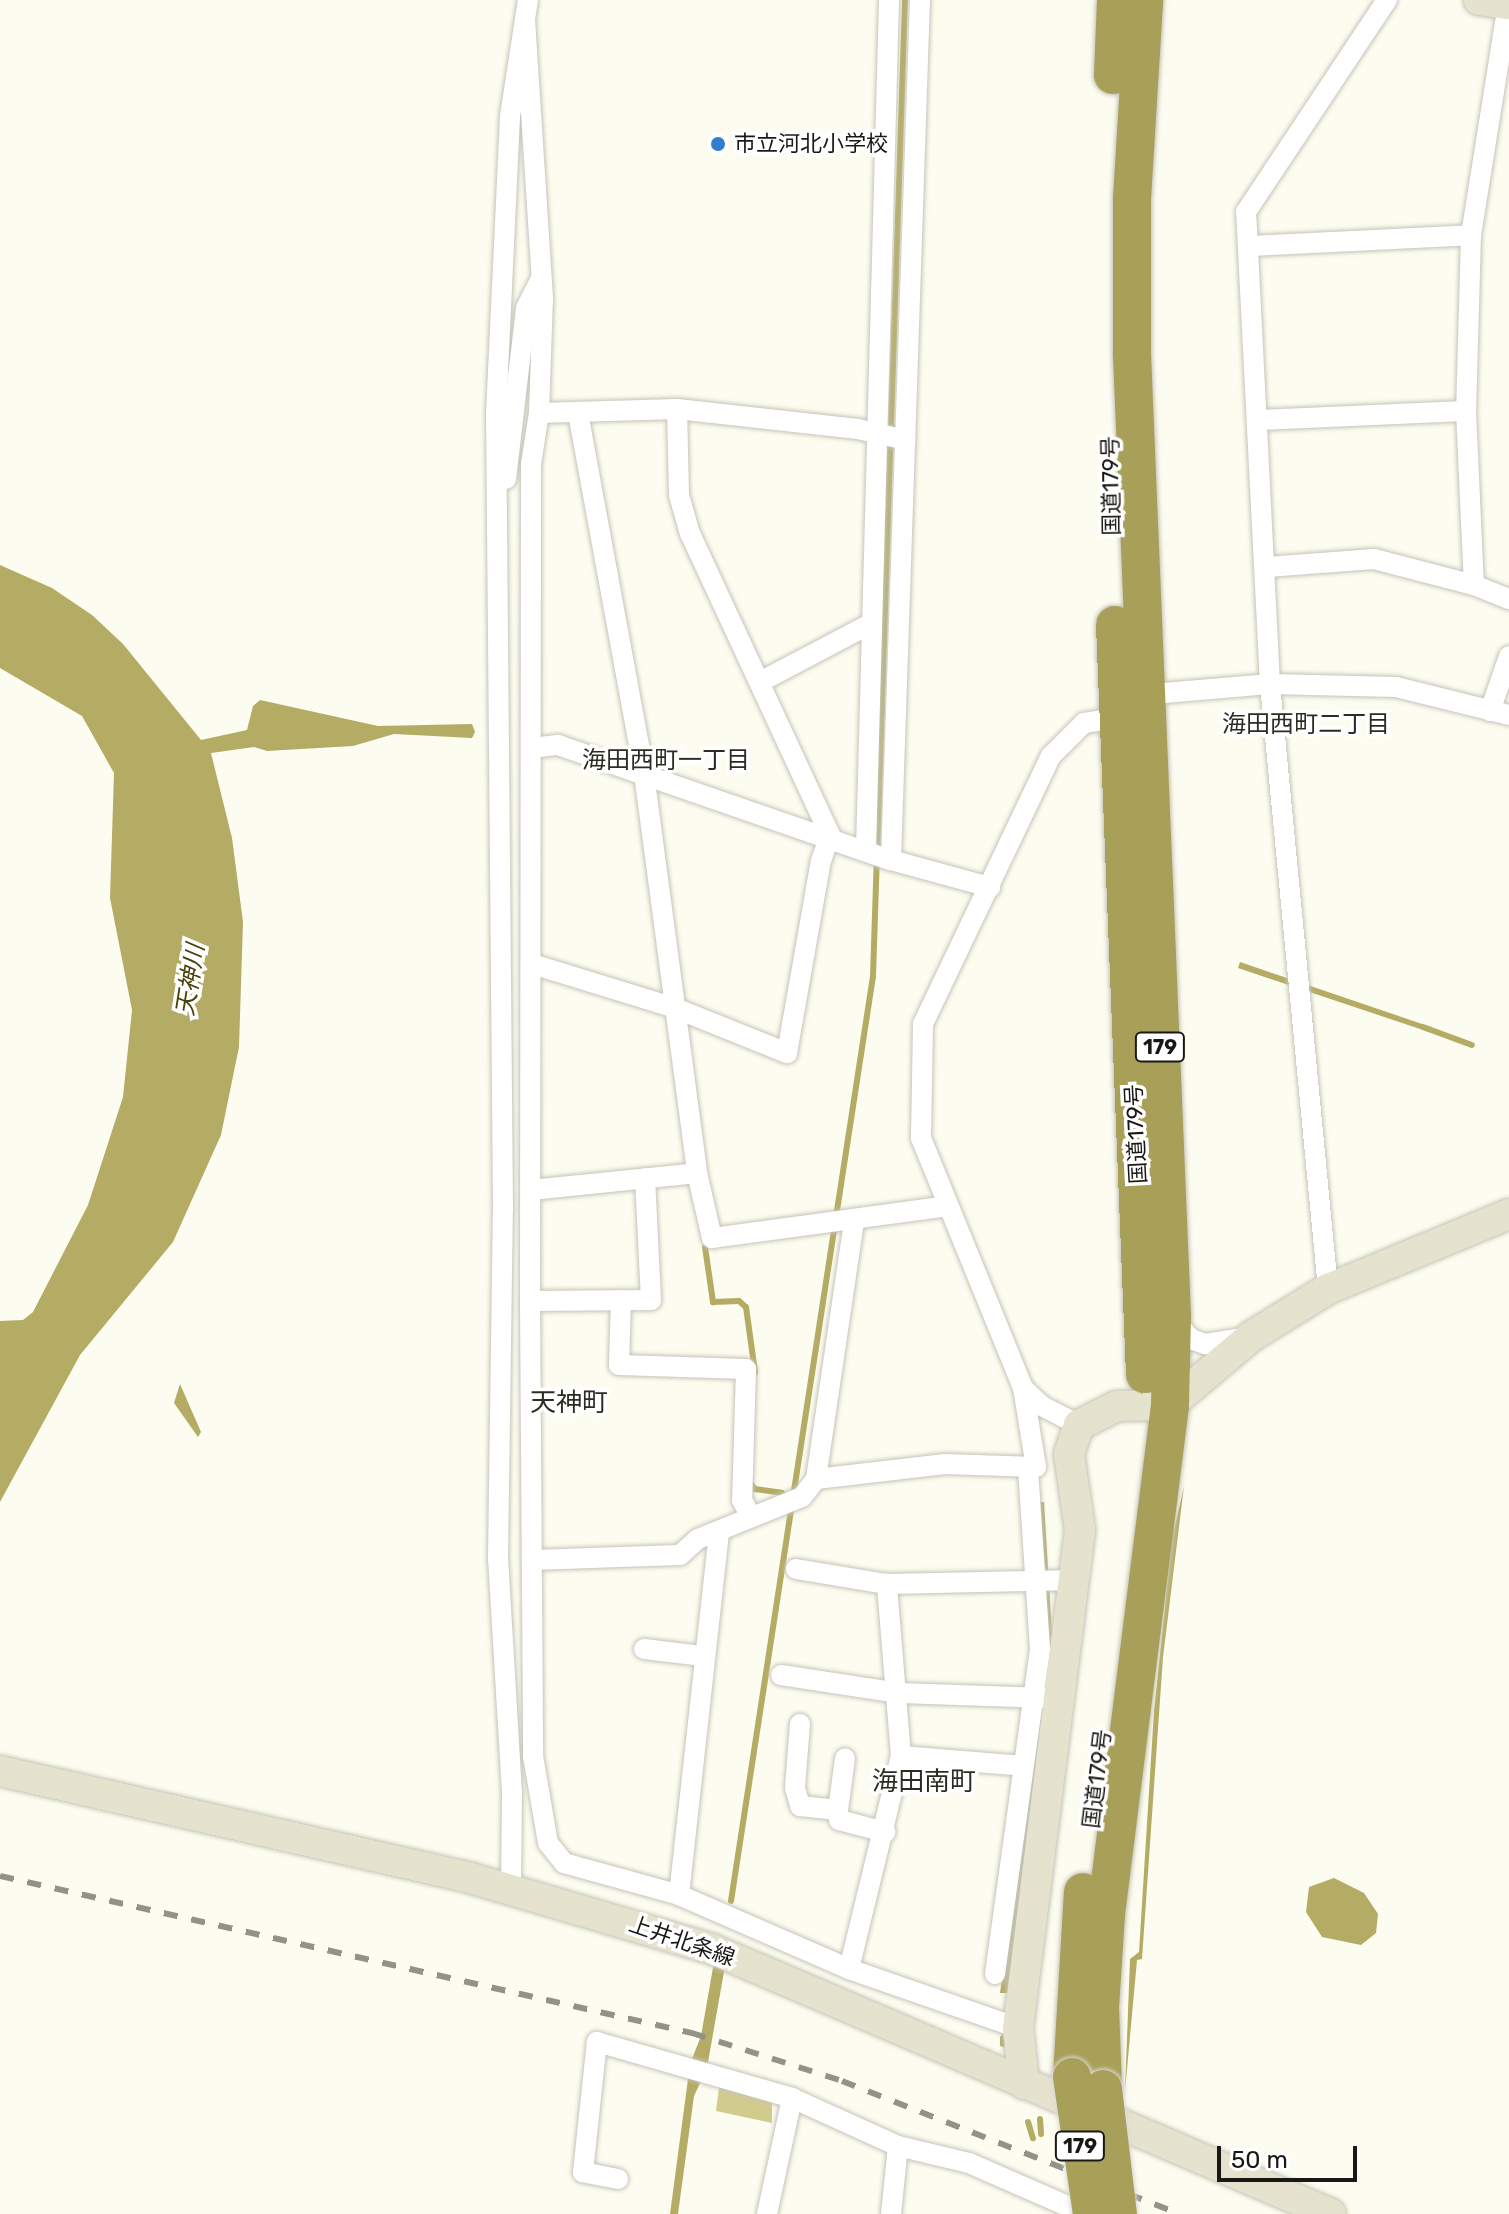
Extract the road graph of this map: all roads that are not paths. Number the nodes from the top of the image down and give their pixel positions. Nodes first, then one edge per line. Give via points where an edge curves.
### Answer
1 (889, 0) edge
2 (920, 0) edge
3 (1116, 0) edge
4 (1144, 0) edge
5 (1387, 0) edge
6 (1479, 0) edge
7 (1509, 4) edge
8 (527, 10) edge
9 (1471, 235) junction
10 (1250, 246) junction
11 (541, 278) junction
12 (677, 409) junction
13 (1466, 411) junction
14 (539, 413) junction
15 (578, 413) junction
16 (1258, 420) junction
17 (874, 434) junction
18 (906, 440) junction
19 (495, 524) junction
20 (1267, 567) junction
21 (1474, 585) junction
22 (1509, 599) edge
23 (870, 624) junction
24 (1509, 656) edge
25 (760, 682) junction
26 (1270, 684) junction
27 (1131, 709) junction
28 (1500, 713) edge
29 (532, 748) junction
30 (644, 774) junction
31 (830, 835) junction
32 (866, 850) junction
33 (891, 860) junction
34 (990, 887) junction
35 (532, 964) junction
36 (675, 1008) junction
37 (697, 1173) junction
38 (645, 1178) junction
39 (531, 1190) junction
40 (948, 1206) junction
41 (1509, 1214) edge
42 (854, 1222) junction
43 (1328, 1289) junction
44 (621, 1300) junction
45 (530, 1301) junction
46 (1172, 1317) junction
47 (1252, 1336) junction
48 (1023, 1388) junction
49 (1158, 1406) junction
50 (1079, 1425) junction
51 (1028, 1466) junction
52 (816, 1479) junction
53 (750, 1515) junction
54 (719, 1531) junction
55 (532, 1560) junction
56 (796, 1569) dead end
57 (1075, 1580) junction
58 (1035, 1581) junction
59 (887, 1584) junction
60 (644, 1649) dead end
61 (702, 1656) junction
62 (781, 1675) dead end
63 (899, 1693) junction
64 (1047, 1698) junction
65 (800, 1724) dead end
66 (901, 1756) junction
67 (845, 1758) dead end
68 (1024, 1766) junction
69 (0, 1771) edge
70 (838, 1810) junction
71 (885, 1832) junction
72 (511, 1888) junction
73 (679, 1895) junction
74 (849, 1969) junction
75 (995, 1974) dead end
76 (1018, 2028) junction
77 (1087, 2083) junction
78 (1024, 2084) junction
79 (792, 2098) junction
80 (898, 2146) junction
81 (618, 2179) dead end
82 (1055, 2206) edge
83 (767, 2214) edge
84 (891, 2214) edge
85 (1086, 2214) edge
86 (1092, 2214) edge
87 (1118, 2214) edge
88 (1331, 2214) edge

1 - 17 street
2 - 18 street
3 - 27 highway, 国道179号 / 179 via 1108,356
4 - 27 highway, 国道179号 / 179 via 1135,125
5 - 10 street via 1246,212
6 - 7 main road
7 - 9 street
8 - 11 street
8 - 19 street via 510,116
9 - 10 street
9 - 13 street
10 - 16 street
11 - 14 street
11 - 19 street via 526,308 501,517
12 - 15 street
12 - 17 street
12 - 25 street via 679,495 690,534
13 - 16 street
13 - 21 street
14 - 15 street
14 - 29 street via 531,464
15 - 30 street
16 - 20 street
17 - 18 street
17 - 23 street
18 - 33 street
19 - 72 street via 503,1210 498,1559
20 - 21 street via 1374,559
20 - 26 street
21 - 22 street
23 - 25 street
23 - 32 street
24 - 28 street
25 - 31 street
26 - 27 street via 1164,693
26 - 28 street via 1384,686
26 - 43 street
27 - 34 street via 1084,723 1051,756
27 - 46 highway, 国道179号 / 179
27 - 49 highway, 国道179号 / 179
29 - 30 street via 558,745
29 - 35 street
30 - 31 street
30 - 36 street
31 - 32 street
31 - 36 street via 787,1053
32 - 33 street
33 - 34 street
34 - 40 street via 920,1039 921,1138
35 - 36 street
35 - 39 street
36 - 37 street
37 - 38 street
37 - 42 street via 712,1238
38 - 39 street
38 - 44 street via 651,1300
39 - 45 street
40 - 42 street
40 - 48 street
41 - 43 main road
42 - 52 street
43 - 47 main road
44 - 45 street
44 - 53 street via 619,1365 746,1369 742,1500
45 - 55 street
46 - 47 street via 1191,1339 1205,1344
46 - 49 highway, 国道179号 / 179
47 - 49 main road
48 - 50 street via 1042,1406
48 - 51 street via 1036,1467
49 - 50 main road via 1117,1406
49 - 77 highway, 国道179号 / 179 via 1100,2007
50 - 57 main road via 1069,1454 1080,1530
51 - 52 street via 945,1464
51 - 58 street
52 - 53 street via 802,1497
53 - 54 street
54 - 55 street via 698,1539 680,1555
54 - 61 street
55 - 73 street via 533,1756 548,1843 564,1863
56 - 59 street
57 - 58 street
57 - 64 main road
58 - 59 street
58 - 64 street
59 - 63 street
60 - 61 street
61 - 73 street
62 - 63 street
63 - 64 street
63 - 66 street
64 - 68 street
64 - 76 main road
65 - 70 street via 795,1788 800,1806
66 - 68 street
66 - 71 street
67 - 70 street
68 - 75 street
69 - 72 main road, 上井北条線
70 - 71 street via 839,1820
71 - 74 street
72 - 78 main road, 上井北条線 via 712,1949
73 - 74 street
74 - 76 street
76 - 78 main road
77 - 86 highway, 国道179号 / 179, bridge
77 - 87 highway, 国道179号 / 179, bridge
78 - 88 main road, 上井北条線
79 - 80 street
79 - 81 street via 597,2042 583,2172
79 - 83 street
80 - 82 street via 969,2163
80 - 84 street
82 - 85 street

